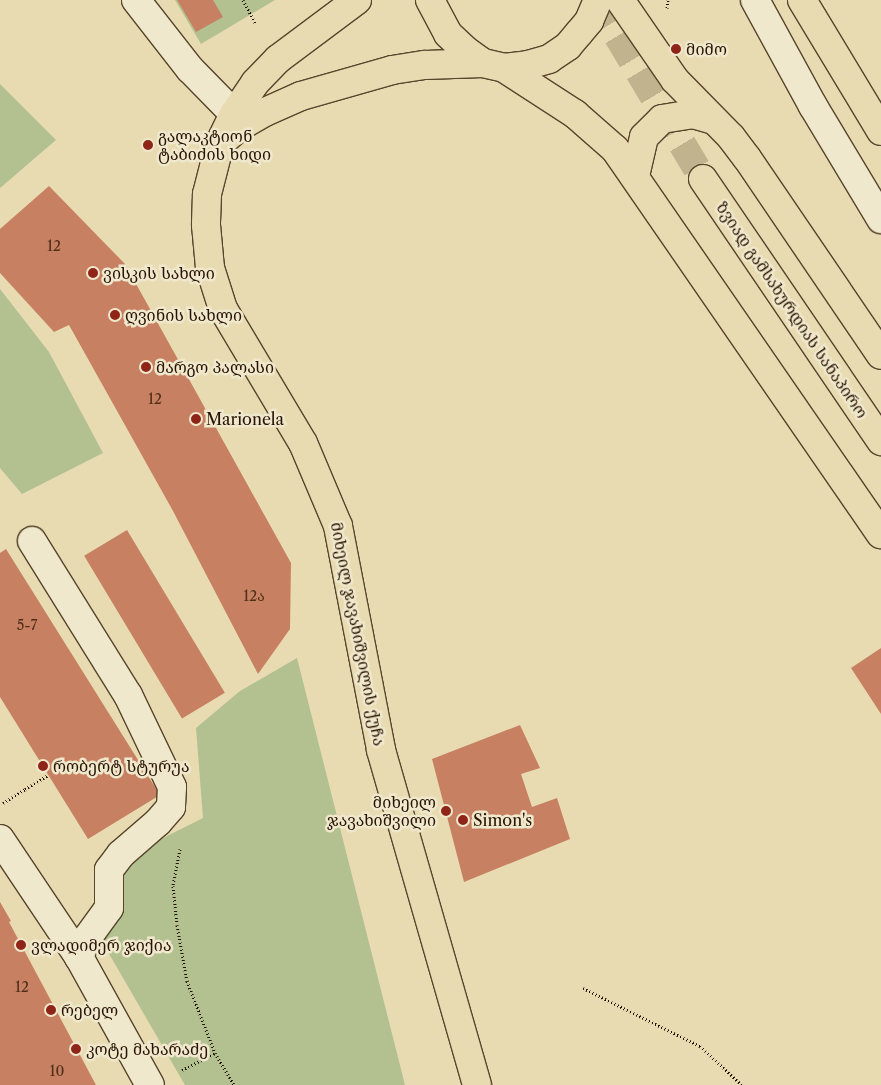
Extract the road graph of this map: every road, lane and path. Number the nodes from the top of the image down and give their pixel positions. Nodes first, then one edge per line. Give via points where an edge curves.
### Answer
1 (136, 0) edge
2 (244, 0) edge
3 (357, 0) edge
4 (430, 0) edge
5 (598, 0) edge
6 (620, 0) edge
7 (755, 0) edge
8 (802, 0) edge
9 (256, 24) dead end
10 (493, 65) junction
11 (234, 114) junction
12 (711, 119) junction
13 (881, 131) edge
14 (220, 143) junction
15 (635, 176) junction
16 (703, 180) tunnel mouth
17 (881, 219) edge
18 (881, 355) edge
19 (881, 441) edge
20 (881, 534) edge
21 (32, 541) dead end
22 (48, 775) dead end
23 (3, 803) dead end
24 (171, 807) junction
25 (0, 839) edge
26 (79, 957) junction
27 (583, 988) dead end
28 (215, 1053) junction
29 (176, 1074) dead end
30 (150, 1085) edge
31 (234, 1085) edge
32 (477, 1085) edge
33 (742, 1085) edge

1 - 11 street via 190,69
2 - 9 path
3 - 11 main road, მიხეილ ჯავახიშვილის ქუჩა via 278,59 255,83
4 - 10 main road via 448,34 465,50
5 - 10 main road via 589,21 568,46 549,60 528,65
6 - 12 main road via 675,80
7 - 17 street via 813,106
8 - 13 main road
10 - 14 main road via 425,65 392,70 301,96 248,122
10 - 15 main road via 575,114 615,149
11 - 14 main road, მიხეილ ჯავახიშვილის ქუჩა
12 - 15 main road via 693,114 662,118 644,137
12 - 18 main road via 747,158
14 - 32 main road, მიხეილ ჯავახიშვილის ქუჩა via 207,194 206,225 211,275 222,309 303,443 338,526 381,750
15 - 20 main road
16 - 19 main road, ზვიად გამსახურდიას სანაპირო
21 - 24 street via 128,695 172,788
22 - 23 path, bridge
24 - 26 street via 120,854 109,870 108,908 87,938
24 - 28 path via 186,823 174,886 187,981
25 - 26 street
26 - 30 street
27 - 33 path via 700,1046
28 - 29 path
28 - 31 path

